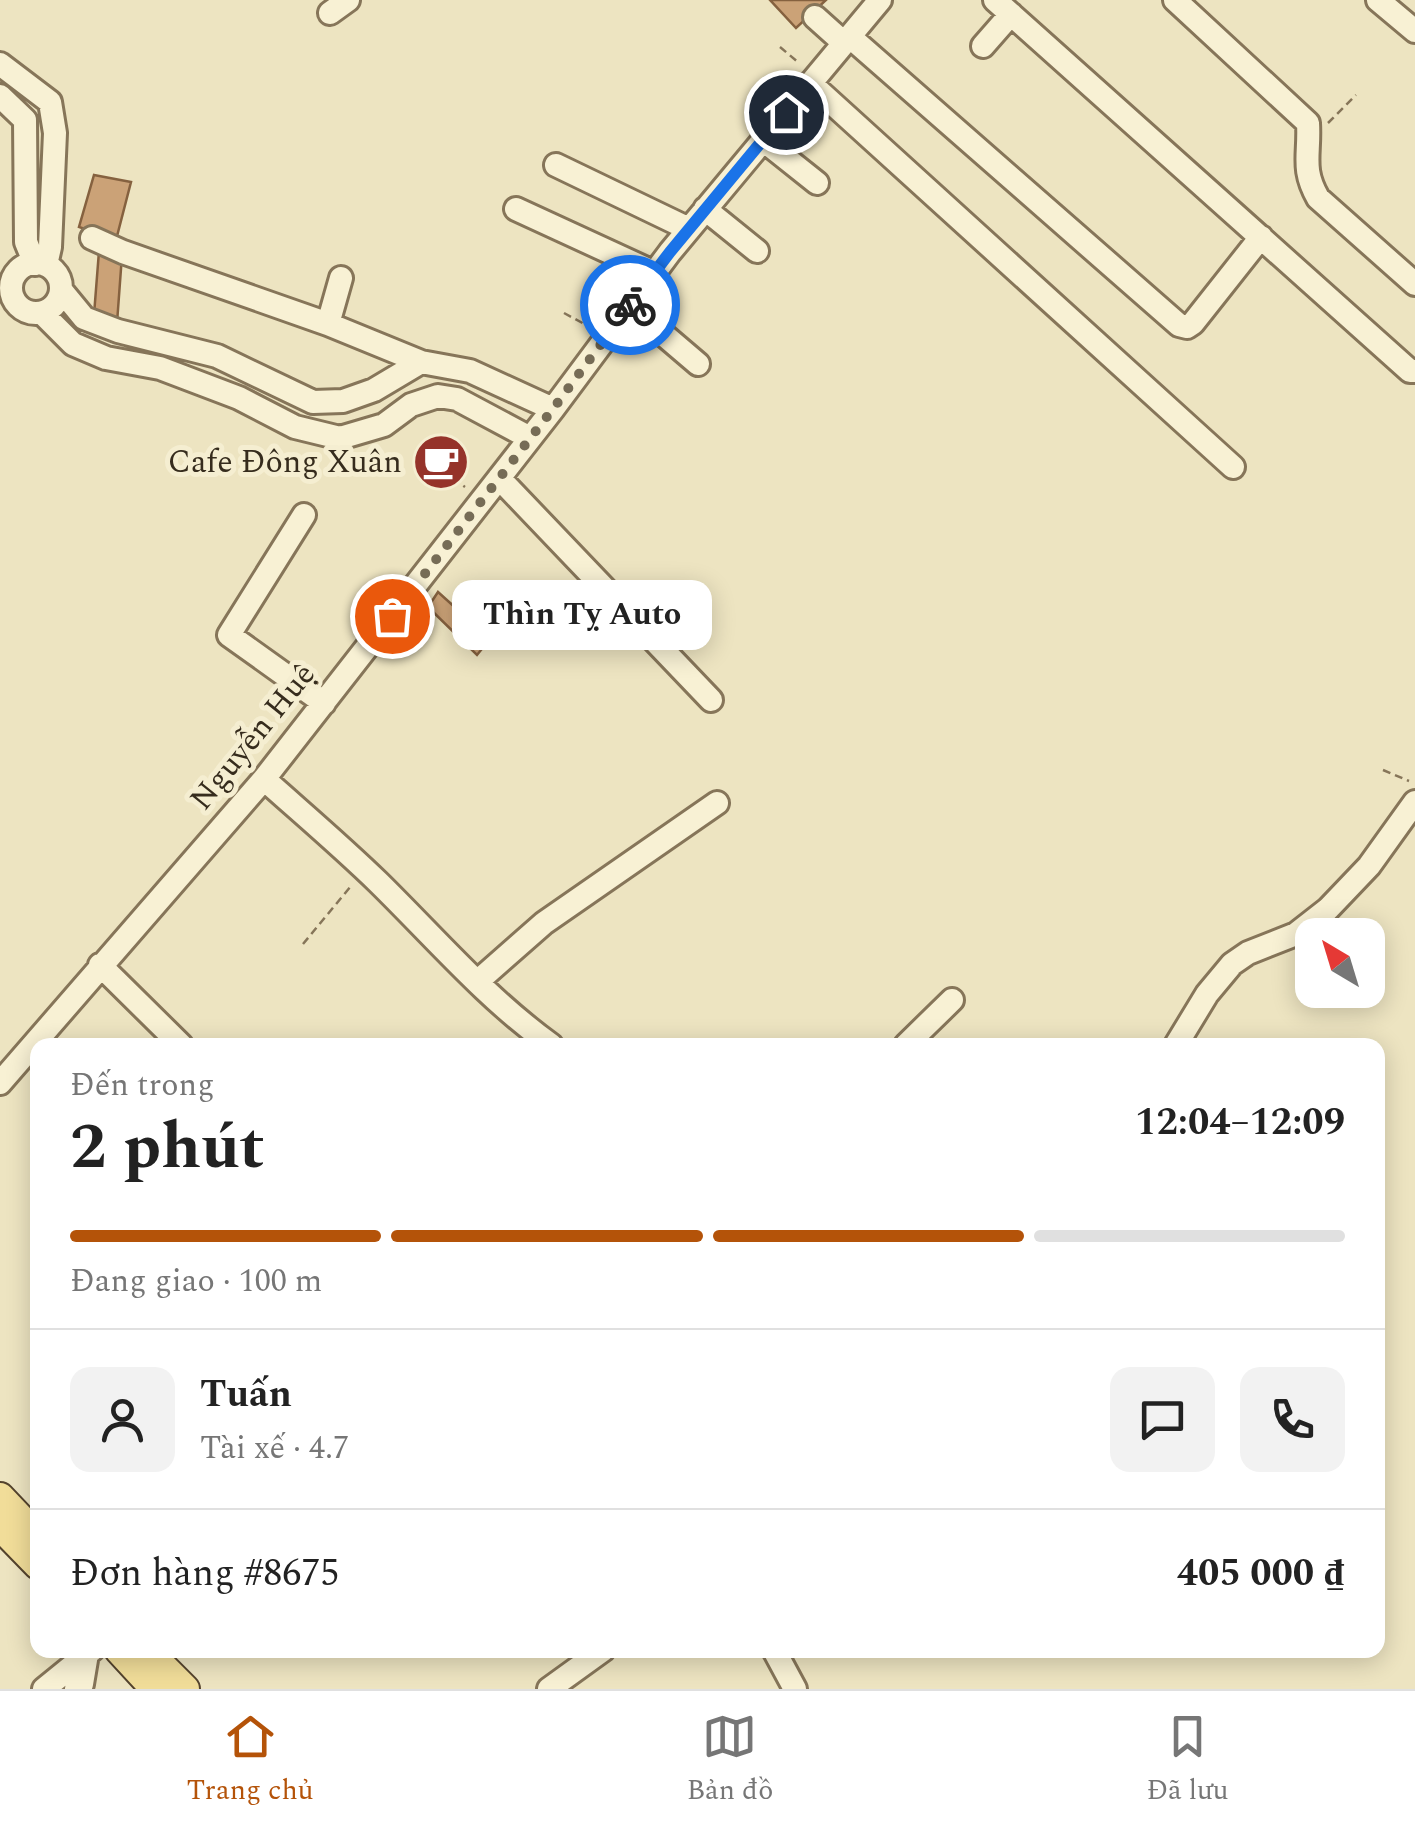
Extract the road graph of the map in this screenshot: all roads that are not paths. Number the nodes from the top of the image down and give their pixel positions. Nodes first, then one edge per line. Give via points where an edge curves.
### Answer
1 (880, 0) edge
2 (1174, 0) edge
3 (1378, 0) edge
4 (1003, 7) edge
5 (815, 18) dead end
6 (1415, 31) edge
7 (846, 40) junction
8 (983, 46) dead end
9 (0, 64) edge
10 (813, 80) junction
11 (0, 96) edge
12 (763, 140) junction
13 (556, 165) dead end
14 (817, 183) dead end
15 (516, 210) dead end
16 (705, 210) junction
17 (689, 229) junction
18 (1261, 237) junction
19 (92, 238) dead end
20 (757, 252) dead end
21 (26, 264) edge
22 (654, 273) junction
23 (341, 278) dead end
24 (1415, 284) edge
25 (61, 290) junction
26 (6, 291) edge
27 (630, 306) junction
28 (42, 312) junction
29 (328, 324) junction
30 (420, 362) junction
31 (698, 364) dead end
32 (1415, 371) edge
33 (553, 409) junction
34 (530, 438) junction
35 (1233, 467) dead end
36 (499, 478) junction
37 (304, 515) dead end
38 (711, 700) dead end
39 (324, 703) junction
40 (264, 778) junction
41 (1415, 802) edge
42 (717, 803) dead end
43 (100, 965) junction
44 (477, 982) junction
45 (952, 1000) dead end
46 (38, 1038) edge
47 (174, 1038) edge
48 (541, 1038) edge
49 (913, 1038) edge
50 (1180, 1038) edge
51 (0, 1046) edge
52 (30, 1048) edge
53 (17, 1063) junction
54 (0, 1083) edge
55 (0, 1497) edge
56 (0, 1526) edge
57 (30, 1529) edge
58 (30, 1557) edge
59 (83, 1658) edge
60 (88, 1658) edge
61 (125, 1658) edge
62 (154, 1658) edge
63 (592, 1658) edge
64 (778, 1658) edge
65 (44, 1689) edge
66 (76, 1689) edge
67 (154, 1689) edge
68 (185, 1689) edge
69 (549, 1689) edge
70 (795, 1689) edge

1 - 7 street, Nguyễn Huệ
2 - 24 street via 1308,123 1308,180 1318,198
3 - 6 street
4 - 8 street
4 - 18 street
5 - 7 street
7 - 10 street, Nguyễn Huệ
7 - 18 street via 1179,324 1192,323
9 - 21 street via 50,102 55,134 50,247
10 - 12 street, Nguyễn Huệ
10 - 35 street
11 - 21 street via 25,120
12 - 14 street
12 - 16 street, Nguyễn Huệ
13 - 17 street
15 - 22 street
16 - 17 street, Nguyễn Huệ
16 - 20 street
17 - 22 street, Nguyễn Huệ
18 - 32 street
19 - 29 street
21 - 25 street via 58,275
21 - 26 street
22 - 27 street, Nguyễn Huệ
23 - 29 street
25 - 28 street
25 - 30 street via 84,318 217,356 313,402 374,390
26 - 28 street via 26,312
27 - 31 street
27 - 33 street, Nguyễn Huệ
28 - 34 street via 72,344 160,368 295,427 340,438 384,425 438,396
29 - 30 street
30 - 33 street via 470,372
33 - 34 street, Nguyễn Huệ
34 - 36 street, Nguyễn Huệ
36 - 38 street
36 - 39 street, Nguyễn Huệ
37 - 39 street via 229,635
39 - 40 street, Nguyễn Huệ
40 - 43 street, Nguyễn Huệ
40 - 44 street
41 - 50 street via 1328,909 1296,934 1232,964
42 - 44 street via 544,923
43 - 46 street, Nguyễn Huệ
43 - 47 street
44 - 48 street
45 - 49 street
51 - 53 street
52 - 53 street, Nguyễn Huệ
53 - 54 street, Nguyễn Huệ
55 - 57 main road
56 - 58 main road
59 - 65 street
60 - 66 street
61 - 67 main road
62 - 68 main road
63 - 69 street
64 - 70 street

